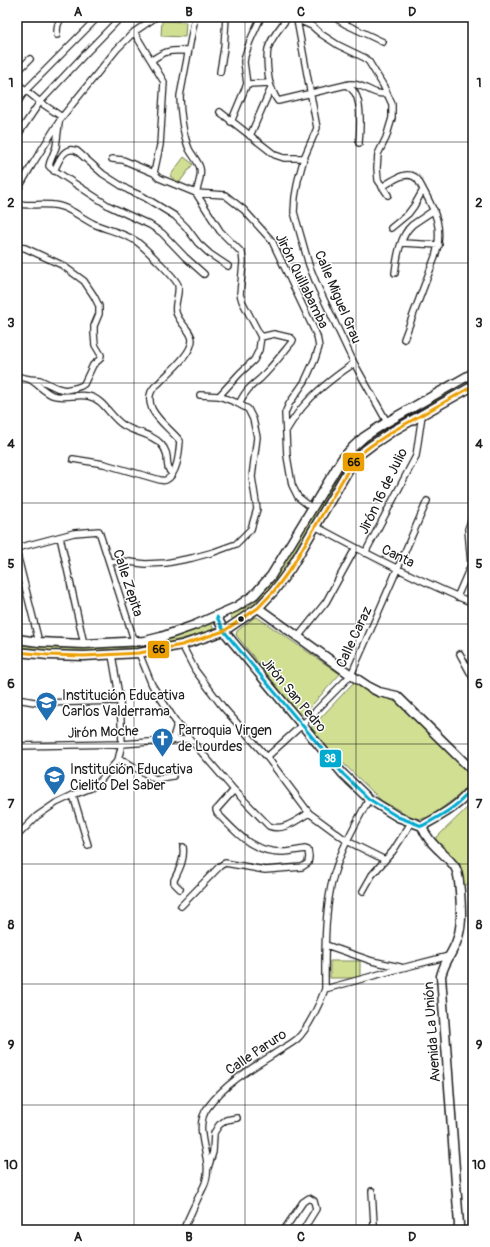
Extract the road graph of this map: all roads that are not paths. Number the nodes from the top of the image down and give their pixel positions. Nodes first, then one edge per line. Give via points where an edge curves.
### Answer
1 (63, 17) edge
2 (98, 17) edge
3 (122, 17) edge
4 (156, 17) edge
5 (195, 17) edge
6 (226, 17) edge
7 (261, 17) edge
8 (288, 17) edge
9 (334, 17) edge
10 (295, 18) edge
11 (134, 32) junction
12 (58, 35) dead end
13 (382, 42) dead end
14 (188, 51) junction
15 (30, 59) dead end
16 (152, 60) junction
17 (17, 72) edge
18 (220, 72) dead end
19 (17, 83) edge
20 (247, 84) junction
21 (346, 85) junction
22 (271, 86) junction
23 (25, 91) junction
24 (387, 93) junction
25 (311, 94) junction
26 (40, 102) junction
27 (17, 103) edge
28 (220, 112) dead end
29 (60, 120) junction
30 (232, 122) junction
31 (17, 136) edge
32 (250, 136) junction
33 (359, 143) dead end
34 (304, 158) junction
35 (112, 159) dead end
36 (54, 171) junction
37 (154, 173) junction
38 (382, 187) junction
39 (423, 190) junction
40 (17, 191) edge
41 (196, 193) junction
42 (388, 195) dead end
43 (17, 204) edge
44 (434, 210) junction
45 (391, 228) dead end
46 (402, 243) junction
47 (439, 245) junction
48 (17, 247) edge
49 (228, 266) dead end
50 (395, 273) dead end
51 (204, 274) dead end
52 (261, 338) junction
53 (404, 339) dead end
54 (354, 363) junction
55 (473, 373) edge
56 (17, 377) edge
57 (29, 379) junction
58 (459, 381) junction
59 (473, 386) edge
60 (464, 391) junction
61 (200, 395) dead end
62 (219, 396) junction
63 (239, 404) junction
64 (422, 415) junction
65 (387, 422) junction
66 (286, 431) junction
67 (73, 459) dead end
68 (172, 474) junction
69 (427, 501) dead end
70 (312, 508) junction
71 (473, 515) edge
72 (315, 526) junction
73 (60, 537) junction
74 (17, 548) edge
75 (355, 549) junction
76 (365, 553) junction
77 (17, 554) edge
78 (109, 562) junction
79 (398, 570) junction
80 (457, 597) junction
81 (473, 603) edge
82 (258, 608) junction
83 (217, 616) junction
84 (224, 631) junction
85 (298, 637) junction
86 (17, 639) edge
87 (39, 642) junction
88 (135, 643) junction
89 (84, 644) junction
90 (182, 645) junction
91 (17, 652) edge
92 (139, 653) junction
93 (460, 654) dead end
94 (112, 655) junction
95 (351, 675) junction
96 (473, 678) edge
97 (17, 699) edge
98 (120, 701) junction
99 (176, 722) junction
100 (302, 724) junction
101 (190, 739) junction
102 (172, 740) junction
103 (122, 744) junction
104 (17, 746) edge
105 (267, 757) junction
106 (118, 760) junction
107 (473, 771) edge
108 (173, 776) dead end
109 (473, 786) edge
110 (234, 790) junction
111 (73, 795) junction
112 (369, 799) junction
113 (309, 813) junction
114 (411, 822) junction
115 (422, 826) junction
116 (17, 836) edge
117 (347, 840) junction
118 (88, 845) dead end
119 (183, 847) dead end
120 (385, 860) junction
121 (180, 889) dead end
122 (363, 891) dead end
123 (181, 906) dead end
124 (326, 945) junction
125 (449, 956) junction
126 (402, 968) junction
127 (325, 989) junction
128 (237, 1118) dead end
129 (208, 1168) junction
130 (372, 1191) dead end
131 (183, 1230) edge
132 (284, 1230) edge
133 (303, 1230) edge
134 (372, 1230) edge
135 (458, 1230) edge

1 - 12 street via 57,28
2 - 23 street
3 - 26 street
4 - 11 street
5 - 14 street
6 - 18 street
7 - 20 street via 245,56
8 - 22 street via 268,49
9 - 13 street
10 - 24 street via 312,26 338,45 365,58
10 - 25 street
11 - 16 street
11 - 29 street via 117,49
14 - 16 street via 168,51
14 - 41 street via 180,107 186,141 200,168
15 - 17 street
16 - 37 street via 164,82 160,145
19 - 23 street
20 - 22 street
20 - 30 street
21 - 24 street via 356,83 380,94
21 - 25 street
21 - 33 street via 358,99
22 - 25 street via 280,102
22 - 32 street
23 - 26 street
23 - 27 street
24 - 38 street via 392,104 392,118 378,154 378,180
25 - 34 street, Calle Miguel Grau via 317,128
26 - 29 street
26 - 31 street
28 - 30 street
29 - 36 street via 56,147 49,166
29 - 40 street
30 - 32 street
32 - 34 street via 275,155 284,158
34 - 54 street, Calle Miguel Grau via 294,212 309,265
35 - 37 street, Jirón Quillabamba via 123,160
36 - 49 street via 67,149 77,150 103,174 175,216 198,243
36 - 51 street via 109,206 162,233
37 - 41 street, Jirón Quillabamba via 159,178
38 - 39 street via 412,174
38 - 42 street
39 - 44 street
39 - 45 street via 408,214
41 - 52 street via 220,231 242,253 240,294
41 - 66 street, Jirón Quillabamba via 225,195 244,210 272,241 317,336 319,347 315,359 285,413
43 - 68 street via 60,206 94,224 136,241 178,284 176,313 191,336 191,345 181,361 152,390 150,398 157,418 180,441 179,456
44 - 46 street via 412,226
44 - 47 street via 440,232
46 - 47 street
46 - 50 street
47 - 53 street
48 - 57 street via 25,248 62,265 84,281 99,306 94,333 95,345 101,355 84,384 65,390 40,380
52 - 62 street via 254,360
52 - 63 street via 274,334 291,338 292,342 280,358 249,387
54 - 65 street, Calle Miguel Grau
54 - 66 street via 308,400
55 - 58 main road
56 - 57 street
57 - 68 street via 51,394 68,397 88,396 95,399 122,425 160,442 168,456 168,469
58 - 60 main road
58 - 65 main road
59 - 60 main road
60 - 64 main road
61 - 62 street
62 - 63 street
63 - 78 street via 248,409 257,437 252,477 257,509 251,529 236,544 192,558 166,563
64 - 72 main road via 360,454
64 - 76 street, Jirón 16 de Julio via 416,456
65 - 70 main road via 364,437 342,459
66 - 70 street, Jirón Quillabamba via 292,484 298,497
67 - 68 street via 104,464 160,480 166,480
69 - 79 street, Calle Caraz
70 - 83 main road via 266,583 248,600
71 - 80 street via 468,529 471,565
72 - 75 street, Canta
72 - 82 main road via 286,574
73 - 74 street
73 - 78 street, Calle Zepita via 98,530
73 - 89 street
75 - 76 street, Canta
75 - 85 street via 326,602
76 - 79 street, Canta
77 - 87 street
78 - 88 street, Calle Zepita
79 - 80 street, Canta
79 - 95 street, Calle Caraz
80 - 81 street, Canta
82 - 84 main road
82 - 85 main road
83 - 84 main road, Jirón San Pedro
83 - 88 main road via 161,637
84 - 90 main road
84 - 100 main road, Jirón San Pedro
85 - 95 main road
86 - 87 main road
87 - 89 main road
88 - 89 main road
90 - 92 main road
90 - 105 street via 195,670 217,700
91 - 94 main road via 48,655
92 - 94 main road
92 - 99 street via 152,685
93 - 96 street
94 - 98 street
95 - 100 street, Calle Caraz
95 - 107 main road via 379,692 397,696
97 - 98 street via 40,703
98 - 103 street
99 - 101 street
99 - 102 street
100 - 105 street, Calle Caraz
100 - 112 main road, Jirón San Pedro via 342,774
101 - 102 street, Jirón Moche
101 - 110 street
102 - 103 street, Jirón Moche
103 - 104 street, Jirón Moche
103 - 106 street
105 - 113 street
106 - 108 street via 125,761 155,779
106 - 111 street via 99,782
109 - 115 main road via 458,802
110 - 113 street via 274,828 296,821
110 - 123 street via 216,810 242,838 253,846 268,851 308,850 308,863 302,867 265,870 225,863
111 - 116 street via 37,816
111 - 118 street
112 - 114 main road, Jirón San Pedro
112 - 117 street, Calle Paruro
113 - 117 street
114 - 115 main road, Jirón San Pedro
114 - 120 street
115 - 125 main road, Avenida La Unión via 429,840 456,868 459,882 460,932
117 - 120 street
117 - 124 street, Calle Paruro via 334,874 329,898
119 - 121 street via 184,854 174,880
120 - 122 street
124 - 126 street
124 - 127 street, Calle Paruro
125 - 126 street
125 - 135 main road, Avenida La Unión via 440,976
126 - 127 street
127 - 129 street, Calle Paruro via 304,1031 296,1040 233,1081 207,1108 202,1124 202,1143
128 - 129 street via 226,1120 214,1133 213,1152
129 - 131 street, Calle Paruro via 206,1180
130 - 134 street
132 - 133 street via 303,1202 309,1198 314,1201 316,1209

